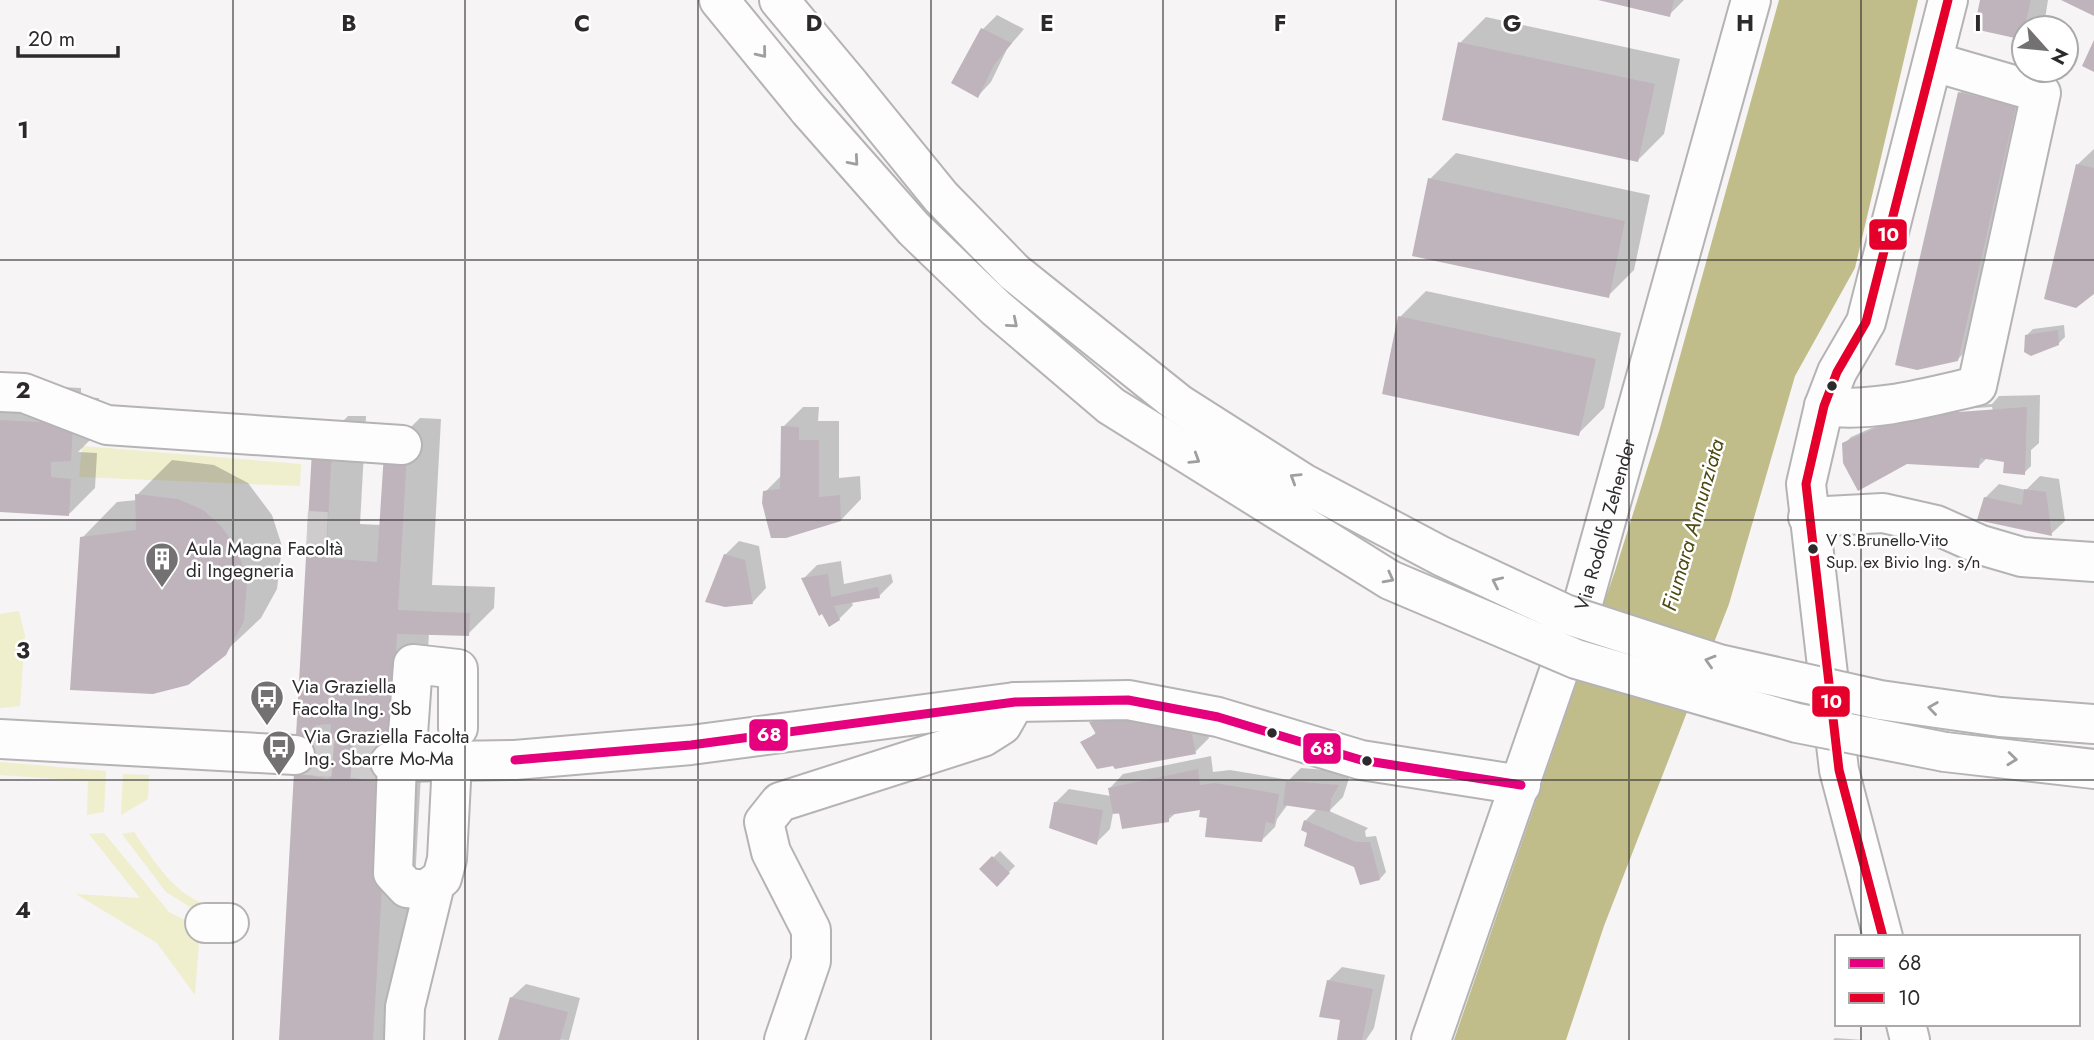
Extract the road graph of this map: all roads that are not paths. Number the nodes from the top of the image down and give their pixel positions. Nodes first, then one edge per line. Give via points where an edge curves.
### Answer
1 (719, 0) edge
2 (779, 0) edge
3 (1751, 0) edge
4 (1948, 0) edge
5 (1934, 62) junction
6 (0, 392) edge
7 (1824, 407) junction
8 (402, 445) dead end
9 (1808, 517) junction
10 (2094, 562) edge
11 (1015, 702) junction
12 (2094, 724) edge
13 (0, 739) edge
14 (455, 745) junction
15 (295, 755) tunnel mouth
16 (397, 762) junction
17 (2094, 769) edge
18 (1521, 785) junction
19 (435, 884) junction
20 (1882, 935) edge
21 (410, 985) junction
22 (389, 1040) edge
23 (404, 1040) edge
24 (784, 1040) edge
25 (1431, 1040) edge

1 -> 17 main road, bridge via 914,229 996,308 1111,405 1390,580 1576,659 1797,723 1944,752
12 -> 2 main road, bridge via 1880,701 1719,664 1566,614 1441,556 1303,483 1179,404 1014,272 941,197
3 - 18 main road, Via Rodolfo Zehender via 1598,552
4 - 5 main road
5 - 7 main road via 1866,322 1837,372
5 - 7 main road via 2041,93 1977,386 1843,409
6 - 8 main road via 24,393 107,425
7 - 9 main road via 1806,484
9 - 10 main road via 1883,513 1936,525 2022,557
9 - 20 main road via 1839,770
11 - 14 main road via 691,745 515,760
11 - 18 main road via 1128,700 1218,717 1361,760
11 - 24 main road via 1002,725 983,737 780,802 764,822 771,852 811,930 811,961
13 - 15 main road
14 - 16 main road
14 - 16 main road via 458,669 413,664
14 - 19 main road via 447,859 442,878
16 - 19 main road via 393,873 407,888 426,890
18 - 25 main road, Via Rodolfo Zehender
19 - 21 main road
21 - 22 main road via 390,1005
21 - 23 main road

